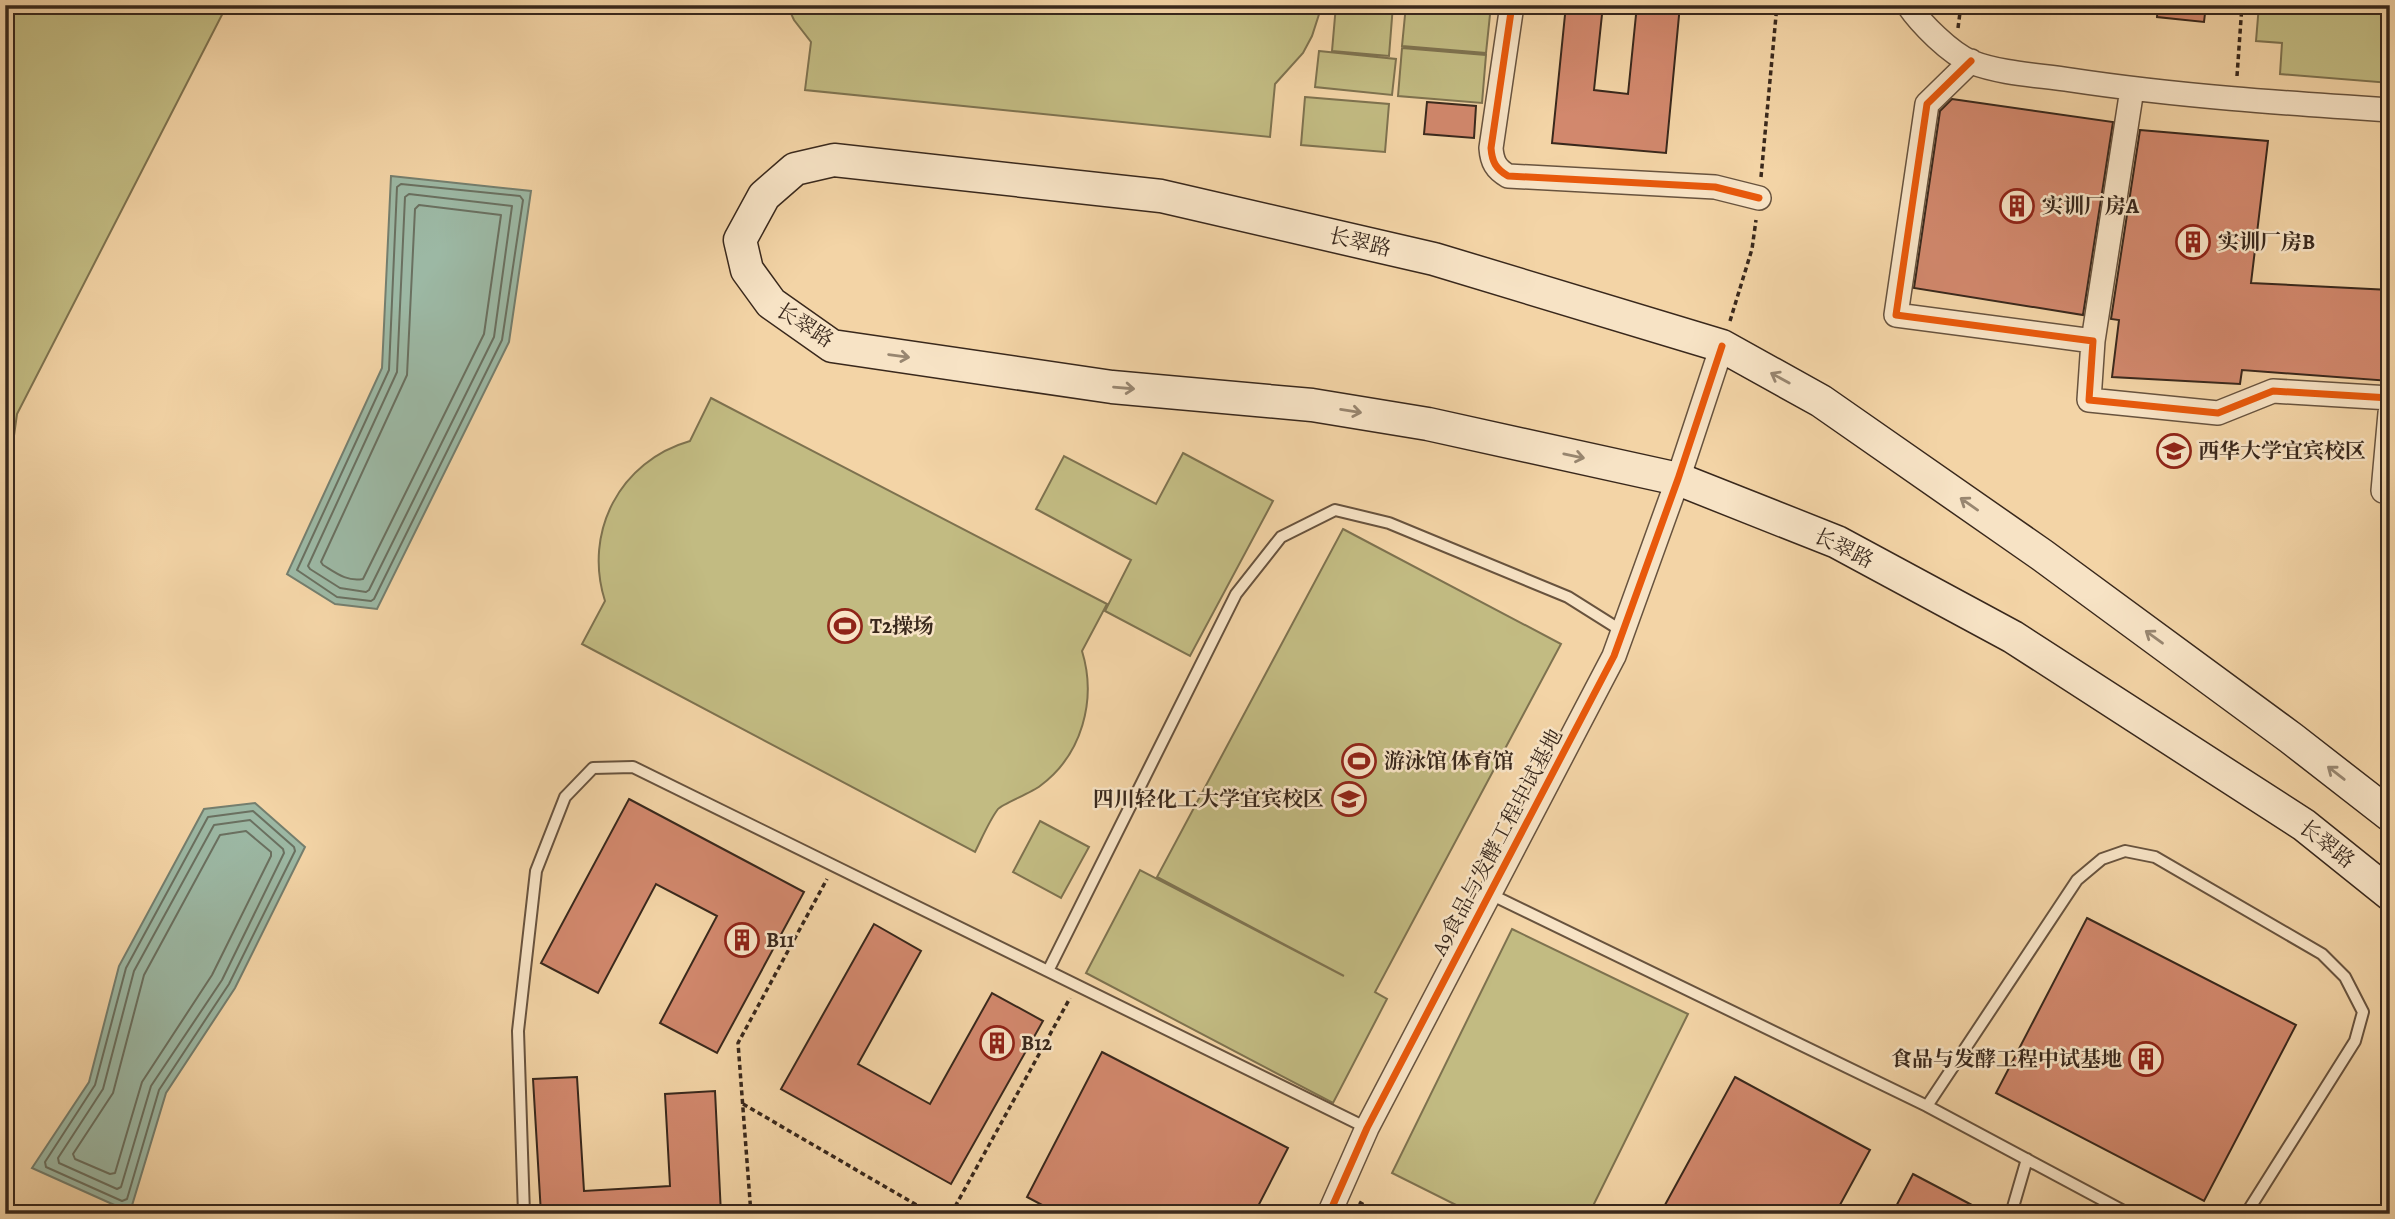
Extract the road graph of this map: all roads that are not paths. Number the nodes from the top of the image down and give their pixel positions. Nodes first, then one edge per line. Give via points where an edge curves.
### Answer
1 (1512, 5) edge
2 (1908, 5) edge
3 (1971, 61) junction
4 (2133, 89) junction
5 (2390, 110) edge
6 (1759, 198) dead end
7 (2093, 341) junction
8 (1722, 346) junction
9 (2390, 398) edge
10 (2390, 413) edge
11 (1678, 479) junction
12 (2390, 492) edge
13 (1622, 631) junction
14 (2390, 816) edge
15 (1490, 894) junction
16 (2390, 894) edge
17 (1048, 971) junction
18 (1927, 1106) junction
19 (1367, 1128) junction
20 (2027, 1159) junction
21 (524, 1214) edge
22 (1329, 1214) edge
23 (2011, 1214) edge
24 (2129, 1214) edge
25 (2246, 1214) edge

1 - 6 street via 1491,148 1492,161 1500,171 1508,176 1715,187
2 - 3 street via 1918,20
3 - 4 street
3 - 7 street via 1927,104 1896,315
4 - 5 street
4 - 7 street
7 - 9 street via 2089,400 2218,413 2273,391
8 - 11 street, A9食品与发酵工程中试基地
8 -> 11 main road, 长翠路 via 1434,259 1161,196 834,160 795,169 764,196 740,240 747,270 771,303 832,346 1112,387 1312,405 1428,424
14 -> 8 main road, 长翠路 via 2042,555 1821,401
10 - 12 street via 2383,491
11 - 13 street, A9食品与发酵工程中试基地
11 - 16 main road, 长翠路 via 1837,542 2013,637 2304,825
13 - 15 street, A9食品与发酵工程中试基地 via 1614,656
13 - 17 lane via 1568,597 1389,523 1335,510 1281,537 1236,594
15 - 18 lane
15 - 19 street, A9食品与发酵工程中试基地
17 - 19 lane
17 - 21 lane via 633,767 593,768 565,797 536,871 517,1031
18 - 20 lane
18 - 25 lane via 2077,880 2102,859 2125,851 2155,858 2322,954 2344,977 2363,1012 2355,1041
19 - 22 street, A9食品与发酵工程中试基地
20 - 23 lane
20 - 24 lane

